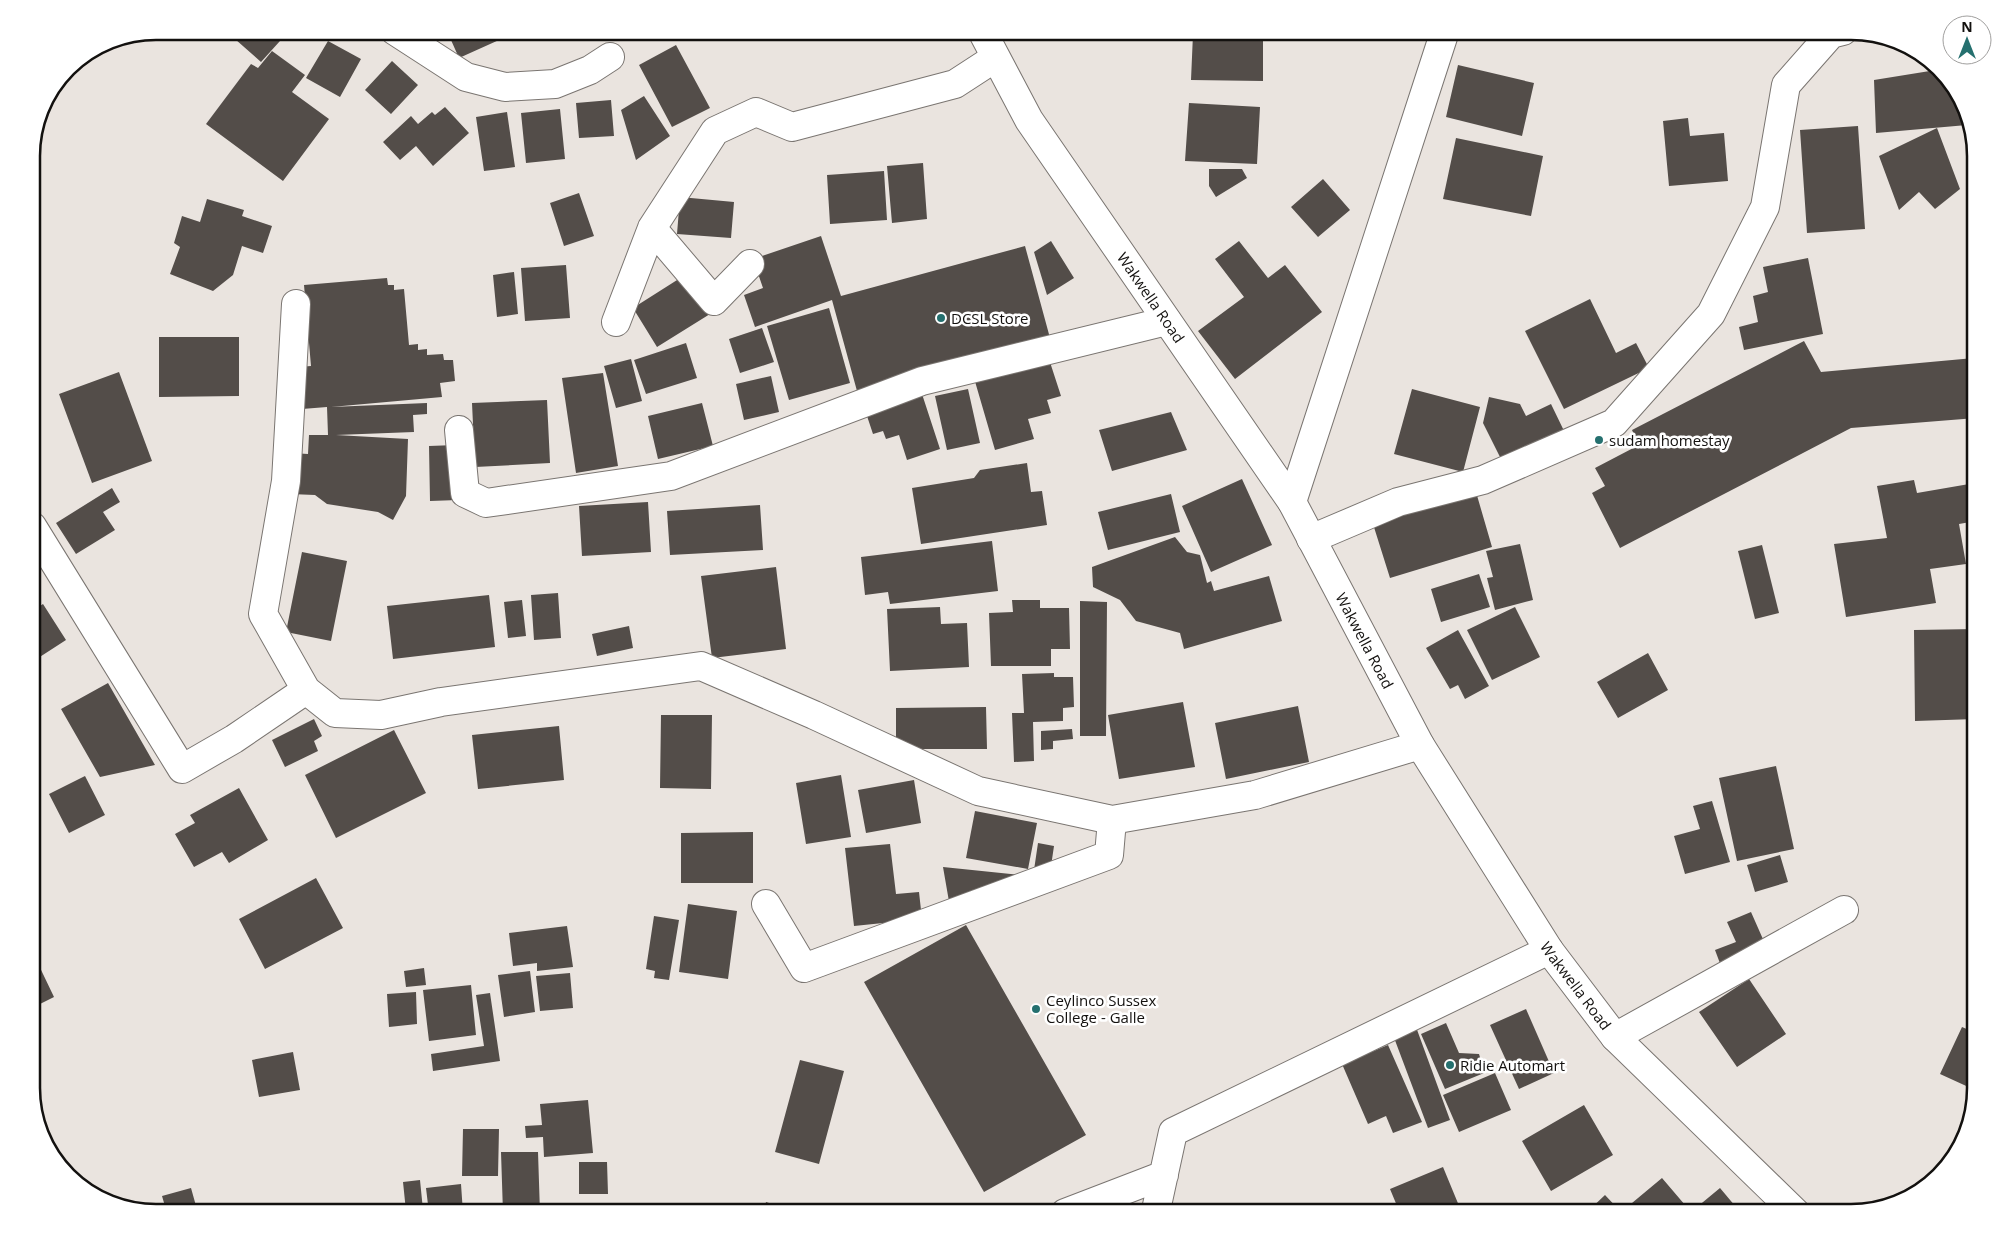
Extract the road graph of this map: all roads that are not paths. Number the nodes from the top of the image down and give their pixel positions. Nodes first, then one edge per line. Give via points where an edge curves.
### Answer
1 (409, 40) edge
2 (986, 40) edge
3 (1442, 40) edge
4 (1826, 40) edge
5 (610, 57) dead end
6 (995, 58) junction
7 (652, 228) junction
8 (750, 264) dead end
9 (296, 304) dead end
10 (1166, 321) junction
11 (616, 322) dead end
12 (459, 430) dead end
13 (1292, 502) junction
14 (40, 539) edge
15 (1311, 540) junction
16 (306, 690) junction
17 (1420, 745) junction
18 (1112, 820) junction
19 (766, 904) dead end
20 (1844, 910) dead end
21 (1549, 950) junction
22 (1615, 1037) junction
23 (1164, 1175) junction
24 (1088, 1204) edge
25 (1157, 1204) edge
26 (1785, 1204) edge

1 - 5 street via 466,77 505,87 555,84 590,70
2 - 6 street, Wakwella Road
3 - 13 street
4 - 15 street via 1786,85 1764,208 1711,314 1614,423 1483,480 1398,502
6 - 7 street via 955,84 792,127 756,112 715,131
6 - 10 street, Wakwella Road via 1029,120
7 - 8 street via 714,301
7 - 11 street
9 - 16 street via 286,481 263,614
10 - 12 street via 922,382 671,476 486,503 465,493
10 - 13 street, Wakwella Road
13 - 15 street, Wakwella Road
14 - 16 street via 182,770
15 - 17 street, Wakwella Road
16 - 18 street via 335,714 381,715 441,702 701,666 978,791
17 - 18 street via 1255,795
17 - 21 street, Wakwella Road
18 - 19 street via 1109,855 804,968
20 - 22 street
21 - 22 street, Wakwella Road
21 - 23 street via 1173,1132
22 - 26 street, Wakwella Road
23 - 24 street
23 - 25 street

